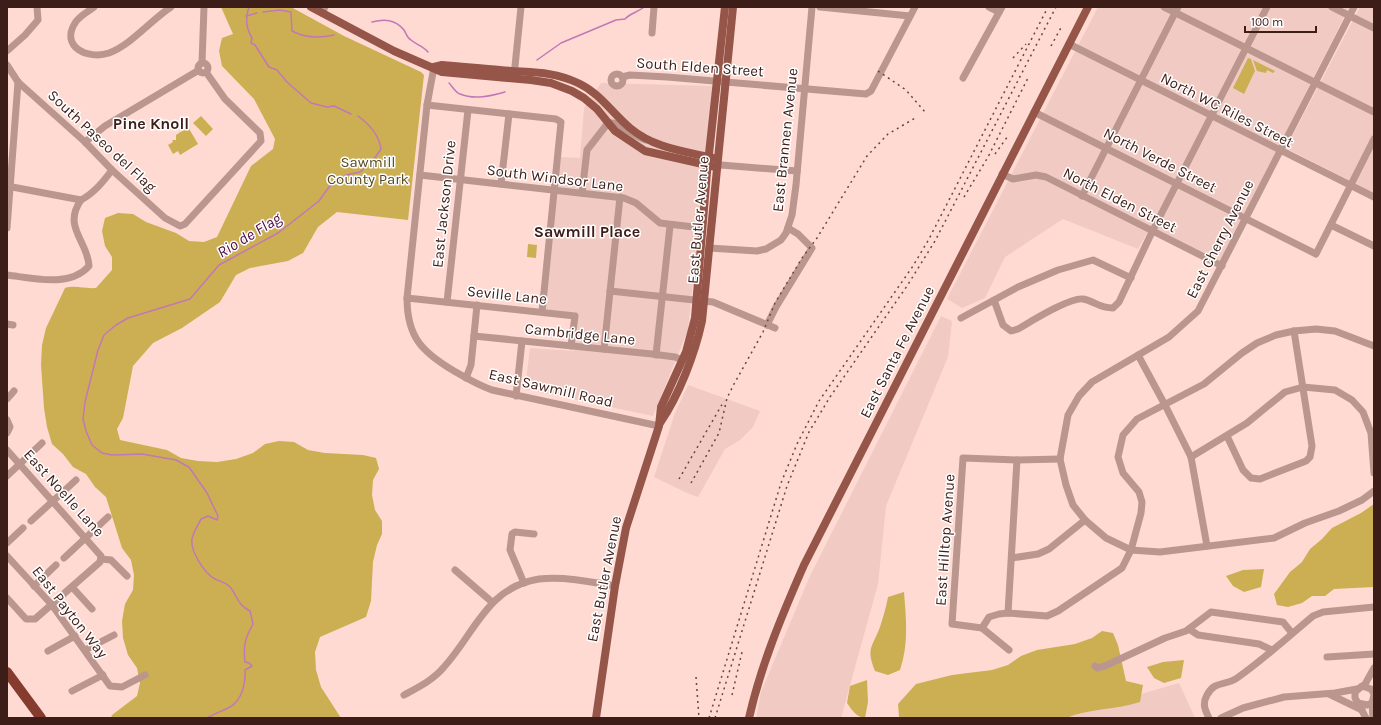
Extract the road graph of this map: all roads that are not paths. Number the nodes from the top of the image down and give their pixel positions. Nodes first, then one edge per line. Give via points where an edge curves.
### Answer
1 (37, 7) edge
2 (94, 7) edge
3 (171, 7) edge
4 (204, 7) edge
5 (311, 7) edge
6 (521, 7) edge
7 (654, 7) edge
8 (725, 7) edge
9 (733, 7) edge
10 (812, 7) edge
11 (820, 7) edge
12 (915, 7) edge
13 (989, 7) edge
14 (1088, 7) edge
15 (1164, 7) edge
16 (1267, 7) edge
17 (1332, 7) edge
18 (1354, 7) edge
19 (324, 10) edge
20 (1000, 10) edge
21 (1177, 10) edge
22 (910, 16) junction
23 (1349, 16) junction
24 (1374, 28) edge
25 (652, 33) dead end
26 (1069, 44) junction
27 (1246, 49) junction
28 (7, 51) edge
29 (7, 65) edge
30 (202, 68) junction
31 (434, 68) junction
32 (514, 75) junction
33 (622, 77) dead end
34 (963, 78) dead end
35 (1141, 80) junction
36 (721, 81) junction
37 (18, 82) junction
38 (1314, 83) junction
39 (804, 88) junction
40 (427, 105) junction
41 (468, 110) junction
42 (1034, 112) junction
43 (1374, 112) edge
44 (509, 114) junction
45 (1211, 116) junction
46 (608, 123) junction
47 (1374, 139) edge
48 (647, 141) junction
49 (85, 142) junction
50 (1106, 148) junction
51 (1279, 151) junction
52 (714, 163) junction
53 (112, 170) junction
54 (797, 171) junction
55 (1002, 174) junction
56 (420, 175) junction
57 (460, 180) junction
58 (1177, 183) junction
59 (501, 184) junction
60 (1352, 186) junction
61 (9, 187) edge
62 (555, 190) junction
63 (582, 193) junction
64 (1082, 196) junction
65 (620, 197) junction
66 (1374, 197) edge
67 (81, 200) junction
68 (1246, 218) junction
69 (1331, 225) junction
70 (670, 226) junction
71 (7, 228) edge
72 (702, 228) junction
73 (788, 228) junction
74 (1152, 232) junction
75 (1374, 246) edge
76 (709, 248) junction
77 (1222, 266) junction
78 (7, 275) edge
79 (1131, 278) junction
80 (610, 291) junction
81 (663, 295) junction
82 (407, 298) junction
83 (701, 300) junction
84 (994, 300) junction
85 (447, 302) junction
86 (477, 305) junction
87 (542, 312) junction
88 (961, 318) dead end
89 (767, 325) junction
90 (775, 328) dead end
91 (1294, 331) junction
92 (474, 336) junction
93 (522, 341) junction
94 (571, 346) junction
95 (1374, 346) edge
96 (604, 349) junction
97 (656, 355) junction
98 (1138, 356) junction
99 (682, 360) junction
100 (466, 378) junction
101 (1303, 387) junction
102 (14, 391) dead end
103 (516, 396) junction
104 (7, 399) edge
105 (1165, 405) junction
106 (7, 420) edge
107 (659, 426) junction
108 (7, 433) edge
109 (1227, 436) junction
110 (42, 443) dead end
111 (7, 450) edge
112 (1191, 457) junction
113 (1060, 459) junction
114 (1017, 460) junction
115 (20, 464) junction
116 (1374, 473) edge
117 (7, 476) edge
118 (76, 480) dead end
119 (1374, 491) edge
120 (53, 501) junction
121 (108, 517) dead end
122 (1085, 520) junction
123 (31, 521) dead end
124 (23, 528) dead end
125 (534, 534) dead end
126 (86, 537) junction
127 (7, 543) edge
128 (1207, 546) junction
129 (1131, 550) junction
130 (7, 556) edge
131 (64, 558) dead end
132 (1012, 558) junction
133 (101, 559) junction
134 (56, 565) dead end
135 (454, 570) dead end
136 (127, 576) dead end
137 (524, 583) junction
138 (34, 586) junction
139 (615, 586) junction
140 (72, 587) junction
141 (7, 598) edge
142 (492, 602) junction
143 (52, 605) junction
144 (1374, 607) edge
145 (92, 609) dead end
146 (1008, 613) junction
147 (982, 628) junction
148 (1189, 629) junction
149 (1292, 633) junction
150 (114, 635) dead end
151 (75, 636) junction
152 (85, 650) junction
153 (1009, 650) dead end
154 (1272, 650) junction
155 (48, 651) dead end
156 (1374, 654) edge
157 (1327, 657) dead end
158 (1095, 666) dead end
159 (1374, 668) edge
160 (7, 672) edge
161 (103, 675) junction
162 (144, 675) dead end
163 (72, 691) dead end
164 (1332, 693) junction
165 (1370, 694) edge
166 (404, 695) dead end
167 (1358, 704) junction
168 (41, 718) edge
169 (596, 718) edge
170 (749, 718) edge
171 (1209, 718) edge
172 (1221, 718) edge
173 (1366, 718) edge
174 (1373, 718) edge

1 - 28 street via 38,20
2 - 3 street via 77,20 72,28 71,38 75,47 95,55 122,46
4 - 30 street
5 - 19 main road
6 - 32 street
7 - 25 street
8 - 36 main road, East Butler Avenue
9 - 36 main road, East Butler Avenue
10 - 39 street, East Brannen Avenue
11 - 22 street
12 - 22 street
13 - 20 street
14 - 26 main road, East Santa Fe Avenue
15 - 21 street
16 - 27 street
17 - 23 street
18 - 23 street, East Cherry Avenue
19 - 31 main road via 394,51
20 - 34 street
21 - 27 street
21 - 35 street
22 - 39 street, South Elden Street via 871,91 866,94
23 - 24 street
23 - 38 street, East Cherry Avenue
26 - 35 street, North WC Riles Street
26 - 42 main road, East Santa Fe Avenue
27 - 38 street
27 - 45 street
29 - 37 street, South Paseo del Flag
30 - 49 street via 105,126
30 - 53 street, South Paseo del Flag via 225,99 259,132 261,138 256,149 186,224 180,226 174,225
31 - 32 main road via 442,65
31 - 40 street, East Sawmill Road
32 - 46 main road via 551,83 572,91 584,98
32 - 48 main road via 537,71 578,83 598,95 630,129
33 - 36 street, South Elden Street via 644,75
35 - 45 street, North WC Riles Street
35 - 50 street
36 - 39 street, South Elden Street
36 - 52 main road, East Butler Avenue
37 - 49 street, South Paseo del Flag
37 - 61 street
38 - 43 street
38 - 51 street, East Cherry Avenue
39 - 54 street, East Brannen Avenue
40 - 41 street
40 - 56 street, East Sawmill Road
41 - 44 street
41 - 57 street, East Jackson Drive
42 - 50 street, North Verde Street
42 - 55 main road, East Santa Fe Avenue
44 - 59 street
44 - 62 street via 556,119 561,122
45 - 51 street, North WC Riles Street
45 - 58 street
46 - 48 street via 617,123 636,138
46 - 52 main road via 627,140 645,151
46 - 63 street via 587,150
47 - 60 street
48 - 52 main road
49 - 53 street, South Paseo del Flag
50 - 58 street, North Verde Street
50 - 64 street
51 - 60 street, North WC Riles Street
51 - 68 street, East Cherry Avenue
52 - 54 street
52 - 72 main road, East Butler Avenue
52 - 76 main road, East Butler Avenue
53 - 67 street via 102,184
54 - 73 street, East Brannen Avenue
55 - 64 street, North Elden Street via 1013,179 1040,175
55 - 170 main road, East Santa Fe Avenue via 804,565 762,670
56 - 57 street, South Windsor Lane
56 - 82 street, East Sawmill Road
57 - 59 street, South Windsor Lane
57 - 85 street, East Jackson Drive
58 - 68 street, North Verde Street
58 - 74 street
59 - 62 street, South Windsor Lane
60 - 66 street, North WC Riles Street
60 - 69 street
61 - 67 street
61 - 71 street
62 - 63 street, South Windsor Lane
62 - 87 street
63 - 65 street, South Windsor Lane
64 - 74 street, North Elden Street
65 - 70 street, South Windsor Lane via 636,203 652,218
65 - 80 street
67 - 78 street via 75,209 74,217 76,232 89,259 89,266 85,271 69,278 56,279
68 - 69 street, North Verde Street via 1316,254
68 - 77 street, East Cherry Avenue
69 - 75 street
70 - 72 street, South Windsor Lane
70 - 81 street
72 - 83 main road, East Butler Avenue
73 - 76 street via 781,240 766,249 757,251
73 - 89 street, East Brannen Avenue via 812,248
74 - 77 street, North Elden Street
74 - 79 street
76 - 83 main road, East Butler Avenue
77 - 98 street, East Cherry Avenue via 1198,311 1169,337
79 - 84 street via 1093,260 1058,270
79 - 84 street via 1119,302 1113,308 1102,308 1082,299 1066,302 1011,331 1002,325
80 - 81 street
80 - 96 street
81 - 83 street
81 - 97 street
82 - 85 street, Seville Lane
82 - 100 street, East Sawmill Road via 410,325 414,336 425,351
83 - 89 street via 739,311
83 - 99 main road, East Butler Avenue
83 - 107 main road, East Butler Avenue via 699,337 668,412
84 - 88 street
85 - 86 street, Seville Lane
86 - 87 street, Seville Lane
86 - 92 street
87 - 94 street, Seville Lane via 574,316
89 - 90 street
91 - 95 street via 1336,331
91 - 101 street
91 - 105 street via 1257,343 1204,384
92 - 93 street, Cambridge Lane
92 - 100 street via 471,365
93 - 94 street, Cambridge Lane
93 - 103 street
94 - 96 street, Cambridge Lane
96 - 97 street, Cambridge Lane
97 - 99 street, Cambridge Lane
98 - 105 street
98 - 113 street, East Cherry Avenue via 1092,382 1079,396 1068,415
99 - 107 main road, East Butler Avenue via 661,407
100 - 103 street, East Sawmill Road via 492,390
101 - 109 street via 1285,392
101 - 109 street via 1312,446 1310,457 1306,461 1260,479 1251,478 1243,470
101 - 116 street via 1335,390 1352,400 1363,412 1372,434
102 - 104 street
103 - 107 street, East Sawmill Road
105 - 112 street
105 - 129 street via 1137,419 1123,435 1118,458 1123,473 1139,492 1142,502
106 - 108 street via 10,427
107 - 139 main road, East Butler Avenue via 626,528
109 - 112 street
110 - 115 street
111 - 115 street, East Noelle Lane
112 - 128 street
113 - 114 street
113 - 122 street, East Cherry Avenue via 1071,498
114 - 132 street
114 - 147 street, East Hilltop Avenue via 963,458 952,624
115 - 117 street
115 - 120 street, East Noelle Lane
118 - 120 street
119 - 128 street via 1339,511 1274,538
120 - 123 street
120 - 126 street, East Noelle Lane
121 - 126 street
122 - 129 street, East Cherry Avenue via 1106,538
122 - 132 street via 1049,549 1038,554
124 - 127 street
125 - 137 street via 512,534 510,550
126 - 131 street
126 - 133 street, East Noelle Lane via 100,552
128 - 129 street via 1160,552
129 - 146 street via 1122,568 1058,611 1047,616
130 - 138 street, East Payton Way
132 - 146 street
133 - 136 street via 111,560
133 - 140 street, East Noelle Lane
134 - 138 street
135 - 142 street
137 - 139 street via 555,579
137 - 142 street
138 - 143 street, East Payton Way
139 - 169 main road, East Butler Avenue
140 - 143 street, East Noelle Lane
140 - 145 street
141 - 143 street, East Noelle Lane via 29,620 35,619
142 - 166 street via 444,667 428,681
143 - 151 street, East Payton Way
144 - 149 street via 1323,612 1313,616
146 - 147 street via 989,617
147 - 153 street
148 - 149 street via 1211,612 1283,622
148 - 154 street via 1198,635 1259,644
148 - 158 street via 1105,666
149 - 154 street
150 - 152 street
151 - 152 street, East Payton Way
151 - 155 street
152 - 161 street, East Payton Way
154 - 171 street via 1236,679 1219,683 1212,689 1206,696 1204,707
156 - 157 street
159 - 165 street
160 - 168 highway
161 - 162 street, East Payton Way via 110,686 122,687
161 - 163 street
164 - 165 street
164 - 167 street
164 - 167 street
164 - 172 street via 1284,697 1243,708
165 - 167 street
165 - 167 street via 1367,705
165 - 174 street
167 - 173 street

